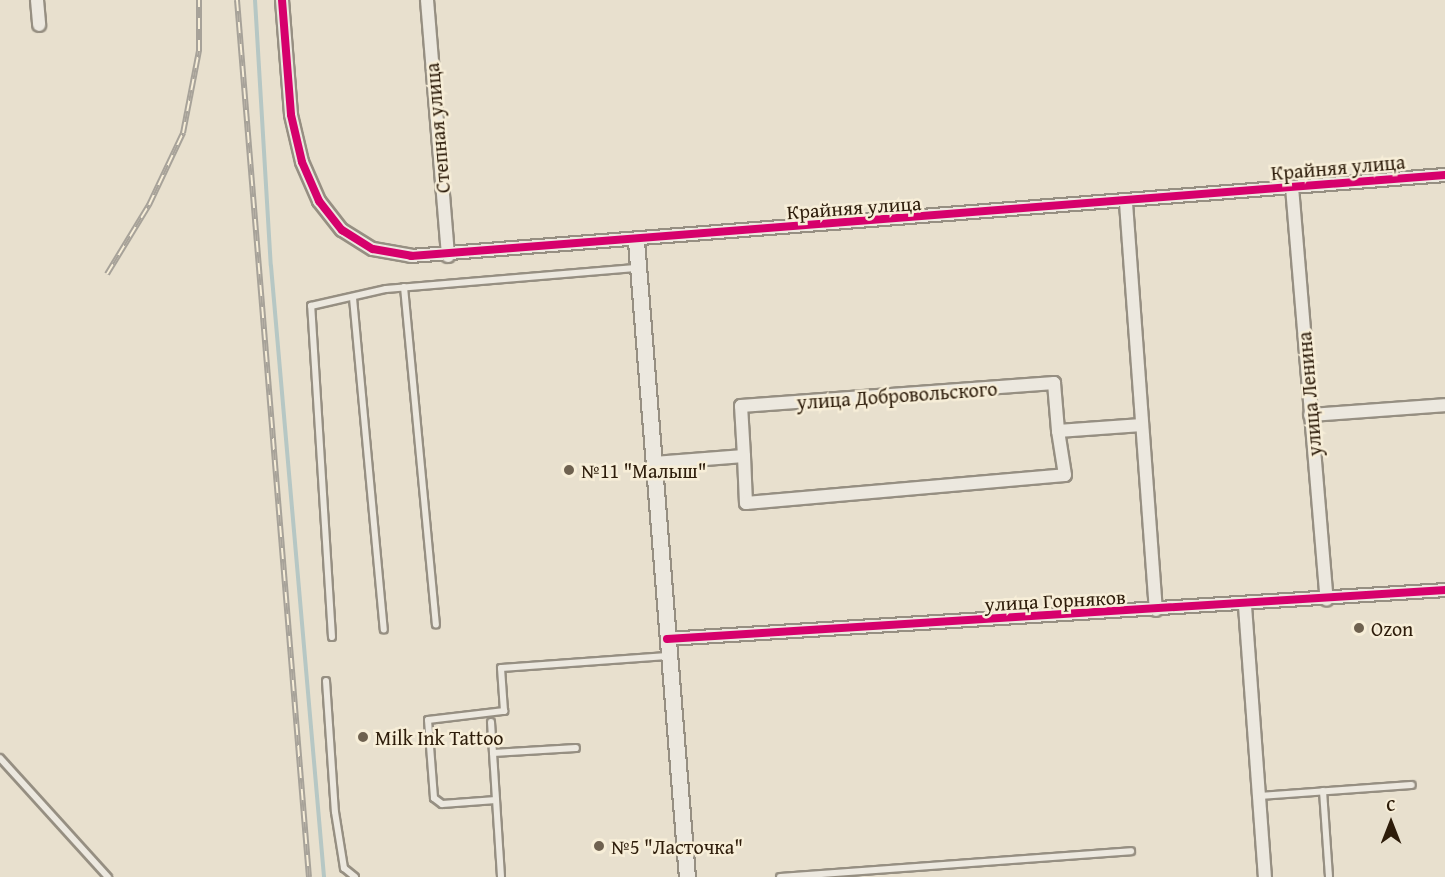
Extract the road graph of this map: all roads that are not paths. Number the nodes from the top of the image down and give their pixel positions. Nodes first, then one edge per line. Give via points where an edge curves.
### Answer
1 (37, 0) edge
2 (282, 0) edge
3 (427, 0) edge
4 (39, 25) dead end
5 (1445, 176) edge
6 (1292, 187) junction
7 (1126, 203) junction
8 (636, 241) junction
9 (448, 256) junction
10 (638, 267) junction
11 (404, 287) junction
12 (352, 298) junction
13 (1445, 405) edge
14 (1310, 415) junction
15 (1143, 425) junction
16 (1058, 431) junction
17 (744, 456) junction
18 (654, 463) junction
19 (1445, 590) edge
20 (1327, 600) junction
21 (1245, 606) junction
22 (1156, 610) junction
23 (436, 624) dead end
24 (384, 630) dead end
25 (332, 637) dead end
26 (667, 639) junction
27 (668, 656) junction
28 (326, 681) dead end
29 (490, 722) dead end
30 (576, 748) dead end
31 (493, 753) junction
32 (0, 758) edge
33 (1412, 785) dead end
34 (1323, 791) junction
35 (1259, 796) junction
36 (496, 800) junction
37 (1131, 851) dead end
38 (108, 877) edge
39 (355, 877) edge
40 (501, 877) edge
41 (687, 877) edge
42 (780, 877) edge
43 (1265, 877) edge
44 (1329, 877) edge

1 - 4 street
2 - 9 street, Крайняя улица via 291,115 302,162 319,201 342,230 374,249
3 - 9 street, Степная улица
5 - 6 street, Крайняя улица
6 - 7 street, Крайняя улица
6 - 14 street, улица Ленина
7 - 8 street, Крайняя улица
7 - 15 street
8 - 9 street, Крайняя улица
8 - 10 street
10 - 11 lane
10 - 18 street
11 - 12 lane
11 - 23 lane
12 - 24 lane
12 - 25 lane via 311,306
13 - 14 street
14 - 20 street, улица Ленина
15 - 16 street
15 - 22 street
16 - 17 street, улица Добровольского via 1065,475 746,503
16 - 17 street, улица Добровольского via 1054,383 753,405 741,406
17 - 18 street
18 - 26 street
19 - 20 street, улица Горняков
20 - 21 street, улица Горняков
21 - 22 street, улица Горняков
21 - 35 street
22 - 26 street, улица Горняков
26 - 27 street
27 - 36 lane via 501,668 504,711 428,720 434,798 442,804
27 - 41 street
28 - 39 lane via 337,823 344,868
29 - 31 lane
30 - 31 lane
31 - 36 lane
32 - 38 lane
33 - 34 lane
34 - 35 lane
34 - 44 lane
35 - 43 street
36 - 40 lane
37 - 42 lane

